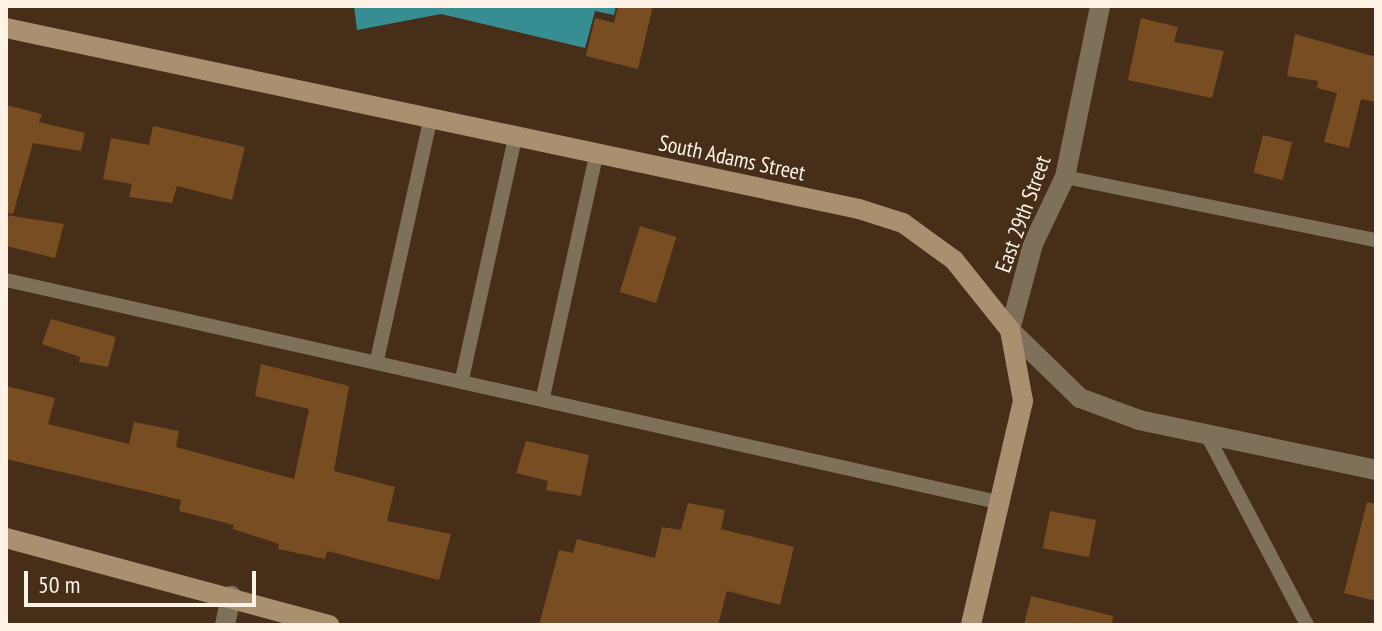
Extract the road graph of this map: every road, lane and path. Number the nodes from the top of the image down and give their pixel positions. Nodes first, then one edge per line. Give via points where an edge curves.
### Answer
1 (1100, 6) edge
2 (6, 28) edge
3 (430, 121) junction
4 (515, 138) junction
5 (596, 155) junction
6 (1065, 177) junction
7 (1376, 240) edge
8 (6, 280) edge
9 (1010, 330) junction
10 (377, 360) junction
11 (462, 379) junction
12 (543, 397) junction
13 (1207, 435) junction
14 (1376, 470) edge
15 (1002, 503) junction
16 (6, 538) edge
17 (231, 596) junction
18 (225, 625) edge
19 (329, 625) edge
20 (971, 625) edge
21 (1307, 625) edge

1 - 6 street, East 29th Street
2 - 3 main road, South Adams Street
3 - 4 main road, South Adams Street
3 - 10 lane
4 - 5 main road, South Adams Street
4 - 11 lane
5 - 9 main road, South Adams Street via 859,209 903,223 954,260
5 - 12 lane
6 - 7 lane
6 - 9 street, East 29th Street via 1033,244
8 - 10 lane
9 - 13 street, South Adams Street via 1080,398 1139,420
9 - 15 main road, East 29th Street via 1023,401
10 - 11 lane
11 - 12 lane
12 - 15 lane
13 - 14 street, South Adams Street
13 - 21 lane
15 - 20 main road, East 29th Street
16 - 17 main road
17 - 18 street
17 - 19 main road

